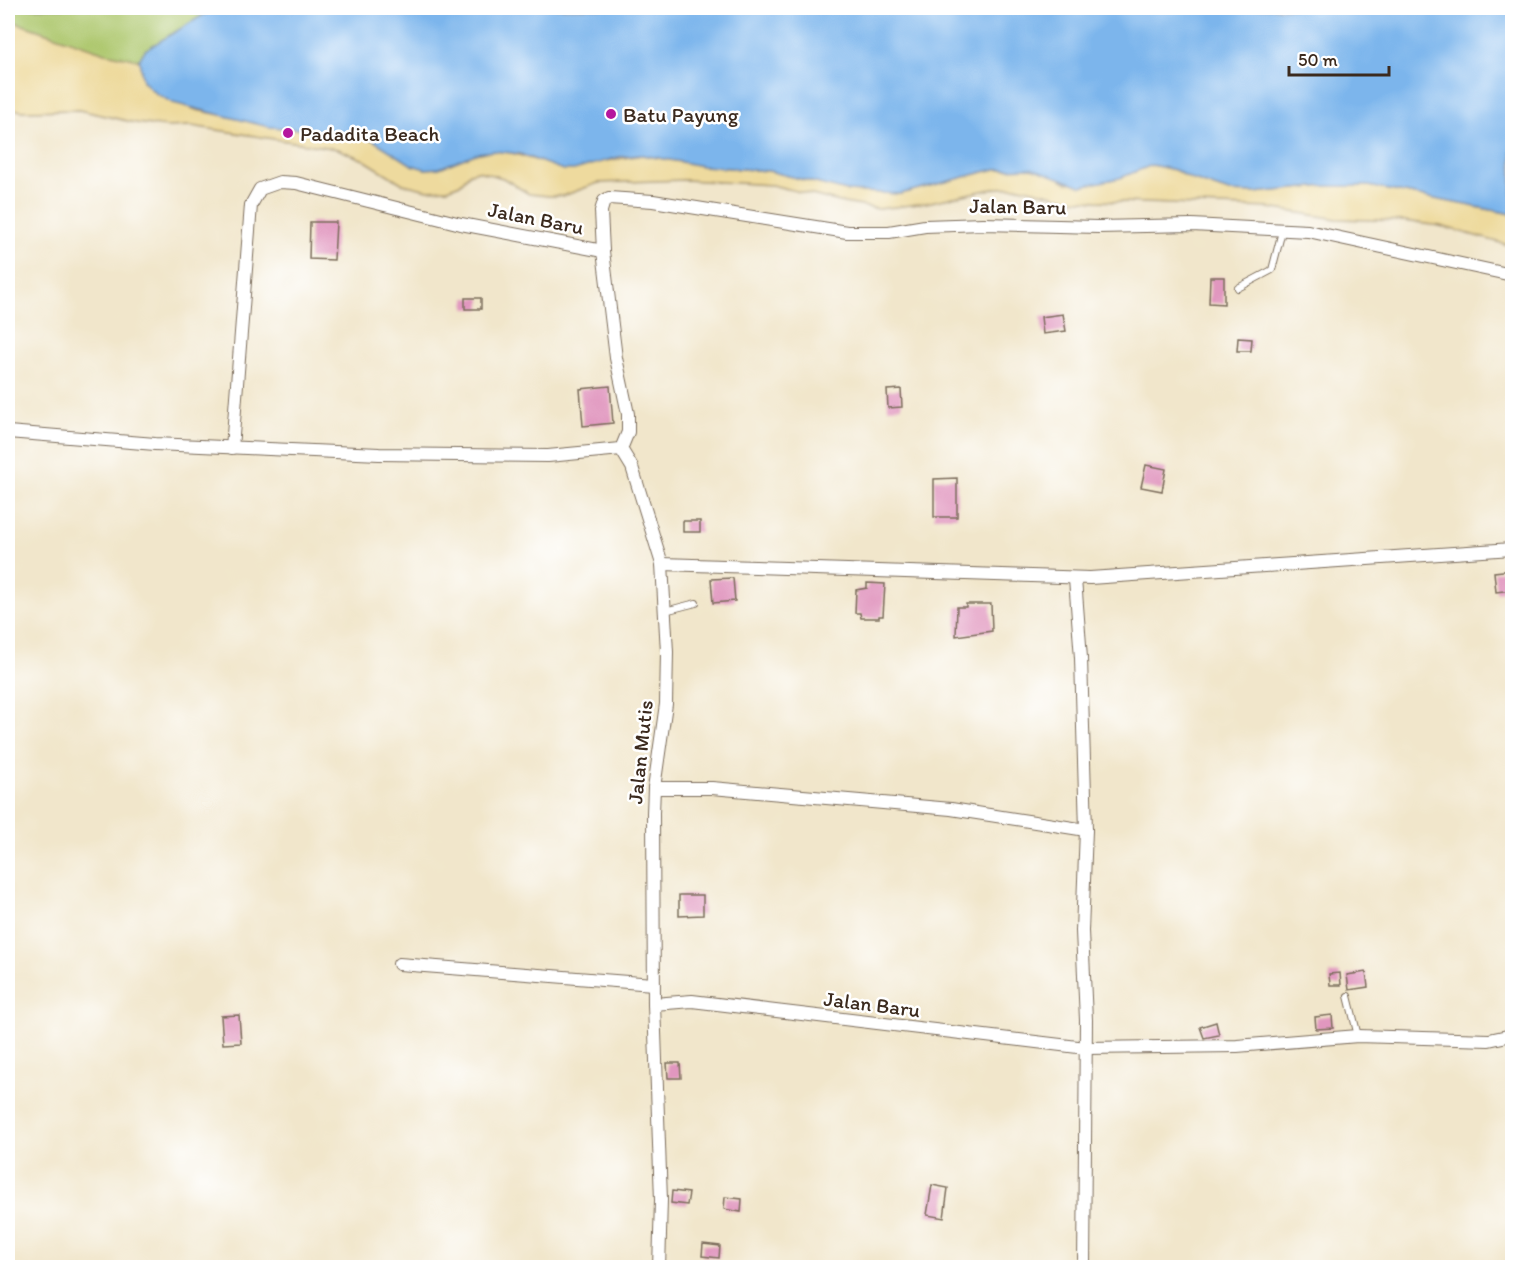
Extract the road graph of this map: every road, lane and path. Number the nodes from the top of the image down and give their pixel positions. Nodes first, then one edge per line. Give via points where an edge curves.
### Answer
1 (1282, 231) junction
2 (603, 251) junction
3 (1512, 275) edge
4 (1238, 288) dead end
5 (8, 432) edge
6 (232, 448) junction
7 (621, 449) junction
8 (1512, 549) edge
9 (662, 564) junction
10 (1075, 579) junction
11 (696, 603) dead end
12 (665, 611) junction
13 (654, 788) junction
14 (1086, 830) junction
15 (399, 964) dead end
16 (653, 984) junction
17 (1348, 996) dead end
18 (654, 1004) junction
19 (1358, 1035) junction
20 (1512, 1035) edge
21 (1086, 1048) junction
22 (659, 1268) edge
23 (1084, 1268) edge

1 - 2 street, Jalan Baru via 1192,225 1098,228 983,224 847,232 617,197 602,205
1 - 3 street, Jalan Baru via 1327,234
1 - 4 lane via 1272,270
2 - 6 street, Jalan Baru via 461,224 296,183 280,182 260,189 251,205
2 - 7 street via 616,358 628,414 628,432
5 - 6 street
6 - 7 street via 548,456
7 - 9 street, Jalan Mutis via 632,467
8 - 10 street
9 - 10 street
9 - 12 street, Jalan Mutis
10 - 14 street
11 - 12 lane
12 - 13 street, Jalan Mutis via 666,704
13 - 14 street via 712,788 951,809
13 - 16 street, Jalan Mutis
14 - 21 street via 1082,931
15 - 16 street
16 - 18 street, Jalan Mutis
17 - 19 lane
18 - 21 street, Jalan Baru via 692,1001
18 - 22 street, Jalan Mutis via 659,1103
19 - 20 street, Jalan Baru via 1489,1040
19 - 21 street, Jalan Baru via 1247,1045
21 - 23 street

